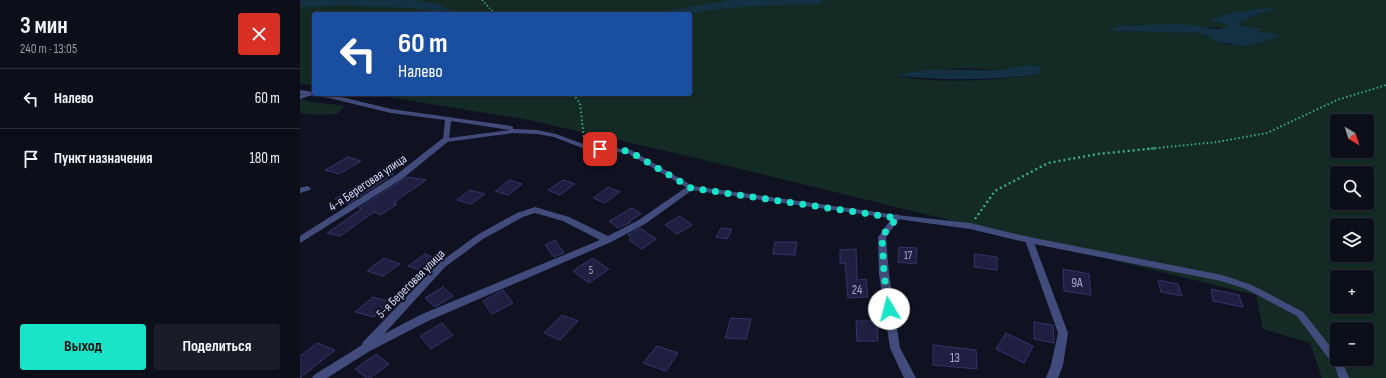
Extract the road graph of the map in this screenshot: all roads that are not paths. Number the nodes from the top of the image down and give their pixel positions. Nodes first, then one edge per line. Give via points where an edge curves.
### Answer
1 (300, 92) edge
2 (310, 94) joint
3 (320, 96) edge
4 (300, 97) edge
5 (448, 119) junction
6 (531, 132) junction
7 (446, 140) junction
8 (691, 188) junction
9 (897, 218) junction
10 (300, 240) edge
11 (608, 240) junction
12 (1029, 240) junction
13 (364, 348) junction
14 (318, 378) edge
15 (910, 378) edge
16 (1052, 378) edge
17 (1344, 378) edge

1 - 2 lane
2 - 4 street
3 - 5 lane via 391,111
5 - 6 lane
5 - 7 lane
6 - 7 lane via 513,131
6 - 8 lane via 556,136 585,147 629,151
7 - 10 street, 4-я Береговая улица via 399,178
8 - 9 lane
8 - 11 street, 5-я Береговая улица via 642,222
9 - 12 lane via 970,226
9 - 15 street via 882,236 884,274 895,348
11 - 13 street, 5-я Береговая улица via 424,318
11 - 13 street, 5-я Береговая улица via 566,219 535,210 520,215 480,238 442,265
12 - 16 street via 1063,333
12 - 17 lane via 1222,278 1249,286 1300,314 1339,365
13 - 14 street, 5-я Береговая улица

